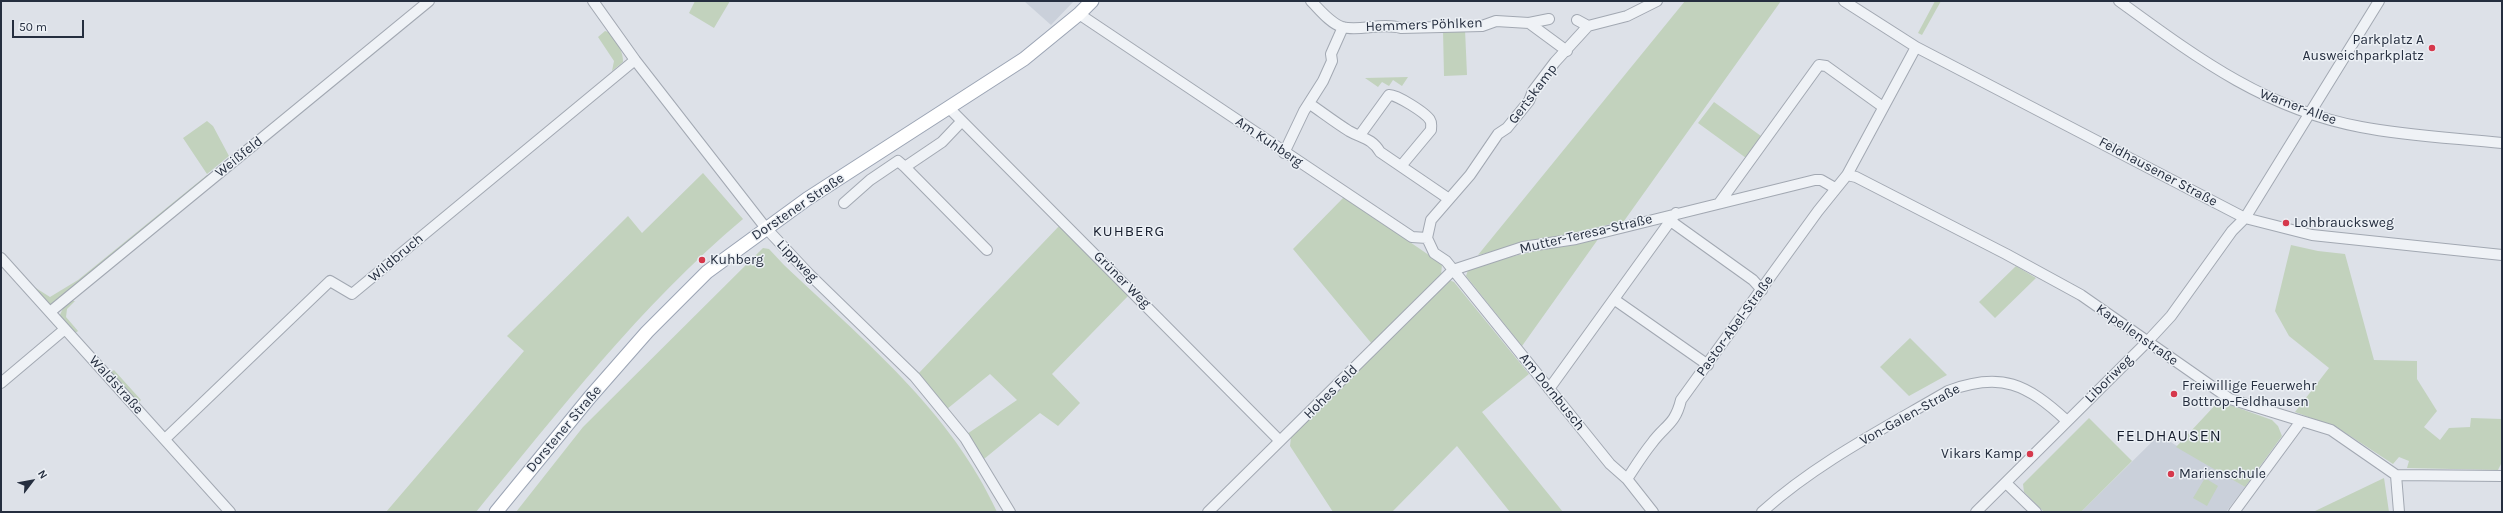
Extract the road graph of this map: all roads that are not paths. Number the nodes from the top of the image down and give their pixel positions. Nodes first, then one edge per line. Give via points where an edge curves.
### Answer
1 (429, 1) edge
2 (593, 1) edge
3 (1092, 1) edge
4 (1311, 1) edge
5 (1657, 1) edge
6 (1844, 1) edge
7 (2119, 1) edge
8 (2379, 1) edge
9 (1079, 14) junction
10 (1548, 19) dead end
11 (1577, 20) dead end
12 (1529, 23) junction
13 (1588, 26) junction
14 (1343, 27) junction
15 (1916, 47) junction
16 (1567, 51) junction
17 (635, 60) junction
18 (1310, 104) junction
19 (948, 107) junction
20 (1883, 107) junction
21 (2310, 114) junction
22 (961, 122) junction
23 (1360, 135) junction
24 (2502, 143) edge
25 (1284, 152) junction
26 (1401, 166) junction
27 (905, 167) junction
28 (1847, 175) junction
29 (1835, 188) junction
30 (1449, 199) junction
31 (1720, 202) junction
32 (844, 203) dead end
33 (1674, 218) junction
34 (2245, 218) junction
35 (765, 227) junction
36 (1427, 238) junction
37 (987, 250) dead end
38 (2502, 255) edge
39 (1, 258) edge
40 (1453, 270) junction
41 (1762, 290) junction
42 (1615, 300) junction
43 (50, 312) junction
44 (65, 329) junction
45 (2147, 342) junction
46 (1708, 365) junction
47 (1, 384) edge
48 (1549, 389) junction
49 (2067, 421) junction
50 (2301, 421) junction
51 (165, 439) junction
52 (1280, 441) junction
53 (2396, 475) junction
54 (2502, 476) edge
55 (1627, 479) junction
56 (2006, 483) junction
57 (230, 512) edge
58 (496, 512) edge
59 (1010, 512) edge
60 (1208, 512) edge
61 (1653, 512) edge
62 (1762, 512) edge
63 (1976, 512) edge
64 (2036, 512) edge
65 (2234, 512) edge
66 (2399, 512) edge

1 - 43 street, Weißfeld
2 - 17 street, Lippweg
3 - 9 main road, Dorstener Straße
4 - 14 street
5 - 13 street via 1627,16
6 - 15 street, Feldhausener Straße
7 - 21 street, Warner-Allee via 2236,82
8 - 21 street
9 - 19 main road, Dorstener Straße via 1024,59
9 - 25 street, Am Kuhberg
10 - 12 street, Hemmers Pöhlken
11 - 13 street
12 - 14 street, Hemmers Pöhlken via 1496,21 1482,26
12 - 16 street
13 - 16 street, Gertskamp
14 - 18 street via 1331,54 1332,61
15 - 20 street
15 - 34 street, Feldhausener Straße
16 - 30 street, Gertskamp via 1533,90 1530,101 1507,128 1498,134 1470,175
17 - 35 street, Lippweg
17 - 51 street, Wildbruch via 352,294 330,281
18 - 23 street via 1352,133
18 - 25 street
19 - 22 street, Grüner Weg
19 - 35 main road, Dorstener Straße
20 - 28 street
20 - 31 street via 1826,66 1820,65
21 - 24 street, Warner-Allee via 2383,131
21 - 34 street
22 - 27 street via 942,142
22 - 52 street, Grüner Weg
23 - 26 street
23 - 26 street via 1388,95 1396,95 1428,117 1431,130
25 - 36 street, Am Kuhberg via 1412,237
26 - 30 street
27 - 32 street via 898,161 870,180
27 - 37 street
28 - 29 street, Pastor-Abel-Straße
28 - 45 street, Kapellenstraße via 1856,177 2081,295
29 - 31 street, Mutter-Teresa-Straße via 1821,180 1815,180
29 - 41 street, Pastor-Abel-Straße
30 - 36 street, Gertskamp via 1430,223
31 - 33 street, Mutter-Teresa-Straße
33 - 40 street, Mutter-Teresa-Straße via 1576,239 1522,247
33 - 41 street via 1753,280
33 - 42 street
34 - 38 street, Feldhausener Straße via 2312,235
34 - 45 street, Liboriweg via 2232,231 2171,316
35 - 58 main road, Dorstener Straße via 706,272 647,332
35 - 59 street, Lippweg via 809,274 915,377 964,438
36 - 40 street via 1432,250
39 - 43 street, Waldstraße
40 - 48 street, Am Dornbusch
40 - 52 street, Hohes Feld
41 - 46 street, Pastor-Abel-Straße
42 - 46 street
42 - 48 street
43 - 44 street, Waldstraße
44 - 47 street
44 - 51 street, Waldstraße
45 - 49 street, Liboriweg
45 - 50 street, Kapellenstraße via 2224,396
46 - 55 street, Pastor-Abel-Straße via 1681,400 1678,413 1664,432 1653,441
48 - 55 street, Am Dornbusch via 1610,464
49 - 56 street, Liboriweg
49 - 62 street, Von-Galen-Straße via 2030,390 1990,381 1968,384 1948,391 1830,462
50 - 53 street, Kapellenstraße via 2331,430 2388,467
50 - 65 street
51 - 57 street, Waldstraße
52 - 60 street, Hohes Feld
53 - 54 street
53 - 66 street
55 - 61 street, Am Dornbusch
56 - 63 street, Liboriweg
56 - 64 street

